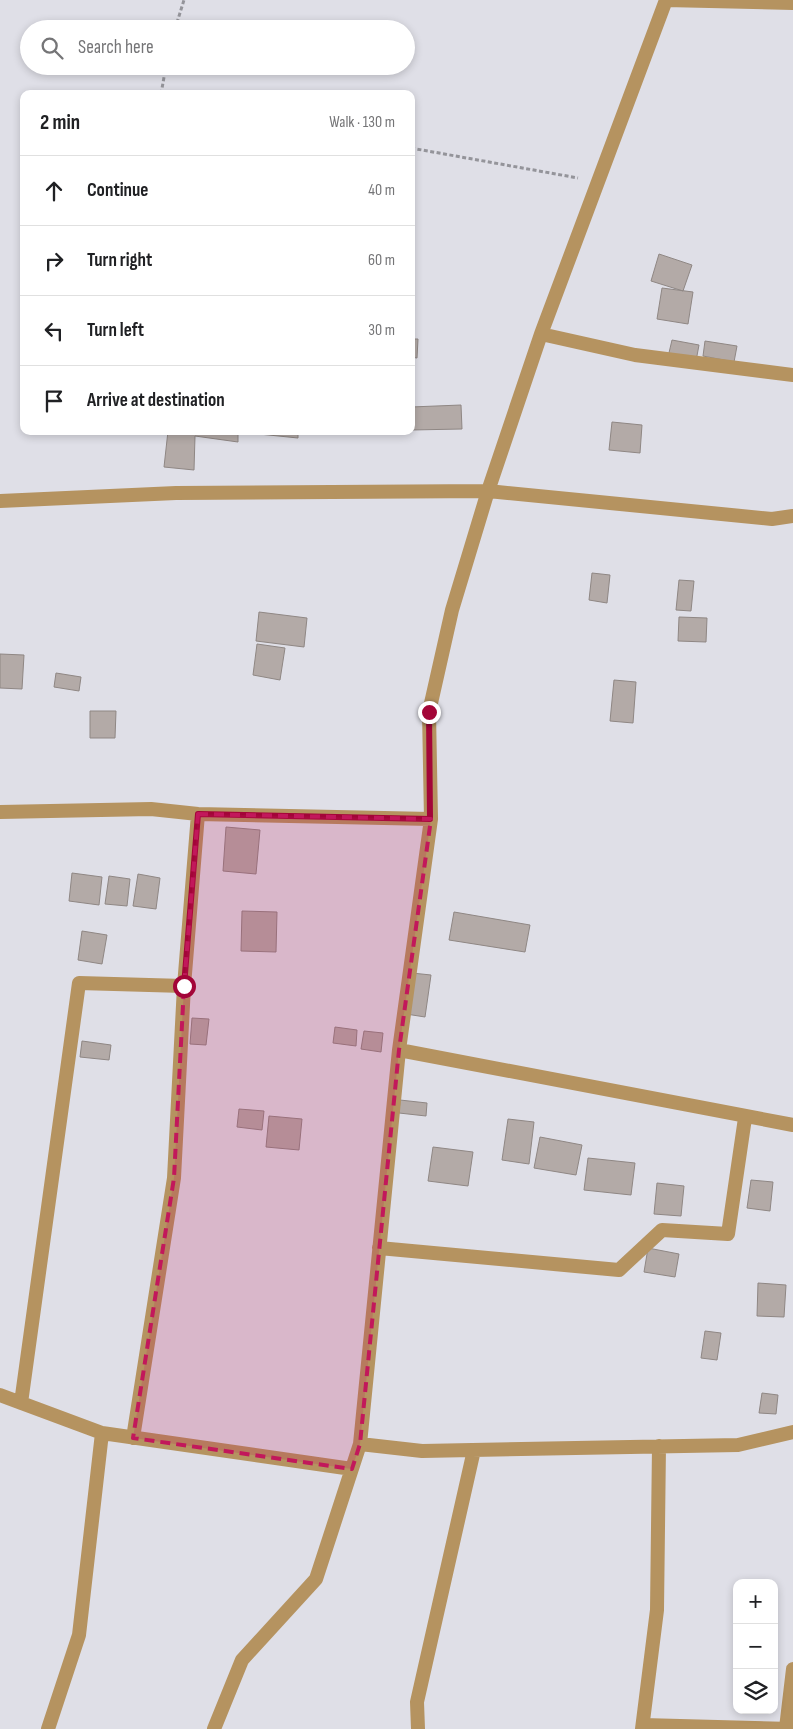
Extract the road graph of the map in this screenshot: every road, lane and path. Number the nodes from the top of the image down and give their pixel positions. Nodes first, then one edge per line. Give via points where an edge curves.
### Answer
1 (184, 0) edge
2 (666, 0) edge
3 (793, 3) edge
4 (178, 20) edge
5 (164, 75) edge
6 (162, 90) edge
7 (415, 149) edge
8 (597, 181) junction
9 (541, 334) junction
10 (793, 375) edge
11 (488, 491) junction
12 (0, 501) edge
13 (793, 516) edge
14 (0, 812) edge
15 (198, 814) junction
16 (430, 819) junction
17 (184, 986) junction
18 (399, 1050) junction
19 (745, 1118) junction
20 (793, 1125) edge
21 (379, 1248) junction
22 (0, 1396) edge
23 (21, 1403) junction
24 (793, 1432) edge
25 (102, 1433) junction
26 (134, 1438) junction
27 (360, 1444) junction
28 (659, 1446) junction
29 (474, 1450) junction
30 (352, 1469) junction
31 (793, 1669) edge
32 (642, 1727) edge
33 (786, 1728) edge
34 (48, 1729) edge
35 (214, 1729) edge
36 (418, 1729) edge
37 (793, 1729) edge

1 - 4 path
2 - 3 street
2 - 8 street
5 - 6 path
7 - 8 path
8 - 9 street
9 - 10 street via 635,355
9 - 11 street
11 - 12 street via 176,492
11 - 13 street via 772,519
11 - 16 street via 452,610 429,712
14 - 15 street via 151,809
15 - 16 street
15 - 17 street
16 - 18 street
17 - 23 street via 79,983
17 - 26 street via 174,1178
18 - 19 street
18 - 21 street
19 - 20 street
19 - 21 street via 728,1234 662,1230 619,1270
21 - 27 street
22 - 23 street
23 - 25 street
24 - 28 street via 738,1445
25 - 26 street
25 - 34 street via 79,1635
26 - 30 street
27 - 29 street via 422,1451
27 - 30 street
28 - 29 street
28 - 32 street via 657,1610
29 - 36 street via 418,1702
30 - 35 street via 316,1579 242,1660
31 - 33 street
32 - 33 street
33 - 37 street

